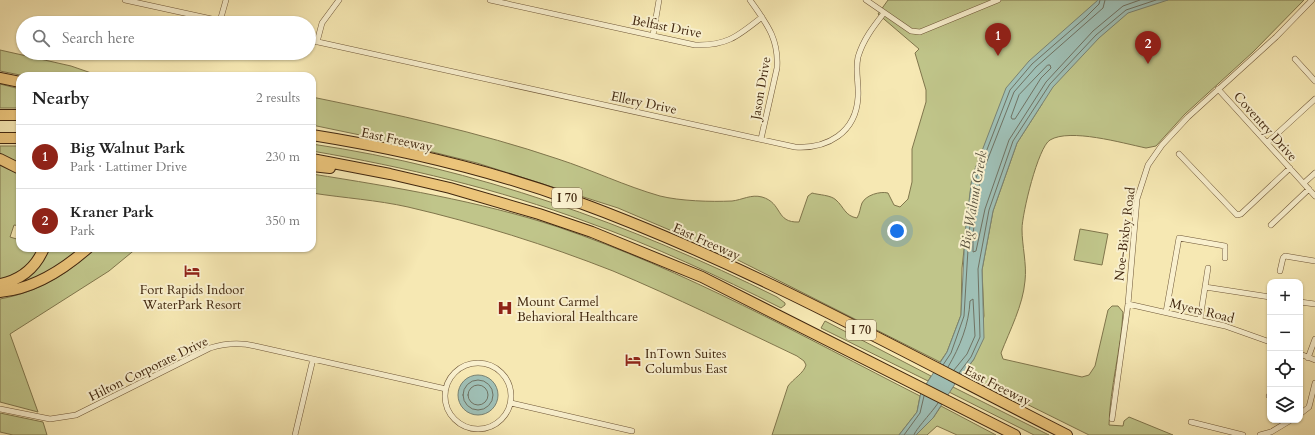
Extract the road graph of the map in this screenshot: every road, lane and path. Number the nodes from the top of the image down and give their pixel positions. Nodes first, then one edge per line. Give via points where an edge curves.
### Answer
1 (125, 0) edge
2 (226, 0) edge
3 (339, 0) edge
4 (490, 0) edge
5 (659, 0) edge
6 (750, 0) edge
7 (866, 0) edge
8 (998, 0) edge
9 (1312, 0) edge
10 (884, 13) junction
11 (197, 16) edge
12 (221, 16) edge
13 (762, 17) junction
14 (653, 35) junction
15 (317, 42) joint
16 (1296, 59) dead end
17 (0, 78) edge
18 (16, 81) edge
19 (1315, 81) edge
20 (1218, 90) junction
21 (1315, 99) edge
22 (0, 115) edge
23 (16, 115) edge
24 (316, 136) edge
25 (0, 138) edge
26 (16, 138) edge
27 (761, 139) junction
28 (1267, 143) junction
29 (1179, 154) dead end
30 (0, 160) edge
31 (316, 160) edge
32 (316, 166) edge
33 (16, 167) edge
34 (1290, 168) junction
35 (1315, 173) edge
36 (390, 174) junction
37 (1304, 184) junction
38 (1309, 189) junction
39 (1315, 196) edge
40 (1271, 225) dead end
41 (42, 252) edge
42 (83, 252) edge
43 (1225, 258) dead end
44 (1315, 261) edge
45 (1208, 268) dead end
46 (1280, 271) dead end
47 (0, 284) edge
48 (1205, 287) junction
49 (0, 292) edge
50 (1267, 297) edge
51 (1303, 302) edge
52 (1128, 304) junction
53 (1315, 304) edge
54 (1166, 312) junction
55 (1200, 320) junction
56 (1315, 339) edge
57 (1267, 341) edge
58 (1303, 356) edge
59 (1308, 358) junction
60 (312, 359) junction
61 (1315, 360) edge
62 (1315, 384) edge
63 (446, 389) junction
64 (511, 404) junction
65 (0, 409) edge
66 (1303, 412) edge
67 (1112, 419) dead end
68 (1191, 422) dead end
69 (1286, 423) edge
70 (632, 431) dead end
71 (296, 435) edge
72 (1015, 435) edge
73 (1067, 435) edge
74 (1243, 435) edge
75 (1260, 435) edge

1 - 11 street
2 - 12 street
3 - 15 street via 322,23
4 - 14 street, Belfast Drive
5 - 14 street
6 - 13 street, Jason Drive
7 - 10 street
8 - 10 street via 920,32 911,31
9 - 20 street, Noe-Bixby Road
10 - 27 street, Ellery Drive via 861,47 856,74 856,107 850,122 841,134 819,146 807,148
13 - 14 street, Belfast Drive via 740,34 719,44 695,45
13 - 27 street, Jason Drive via 772,34 778,57
15 - 27 street, Ellery Drive
16 - 19 street
17 - 18 highway
20 - 28 street, Coventry Drive
20 - 52 street, Noe-Bixby Road via 1162,145 1144,173 1136,205
21 - 28 street
22 - 23 highway
24 - 73 highway, East Freeway / I 70 via 392,150 508,179 573,200 672,239 738,269
25 - 26 highway
28 - 34 street, Coventry Drive
29 - 34 street via 1237,215
30 - 33 highway
31 - 36 highway, I 70
32 - 36 highway
34 - 37 street, Coventry Drive
35 - 37 street
36 - 72 highway, I 70 via 492,199 592,232 702,277
37 - 38 street, Coventry Drive
38 - 39 street, Coventry Drive
38 - 40 street
41 - 47 highway via 33,266 24,274
42 - 49 highway via 48,278 21,289
43 - 54 street via 1225,246 1179,238
44 - 46 street via 1285,256
45 - 48 street
48 - 50 street
48 - 55 street
51 - 53 street
52 - 54 street, Myers Road
52 - 67 street, Noe-Bixby Road
54 - 55 street, Myers Road
55 - 57 street, Myers Road
56 - 59 street
58 - 59 street
59 - 61 street
60 - 63 street, Hilton Corporate Drive
60 - 65 street, Hilton Corporate Drive via 242,343 228,343 199,353 76,415 50,419
60 - 71 street
62 - 66 street via 1309,407
63 - 64 street via 449,411 456,420 475,429 496,424 504,417
63 - 64 street via 450,379 461,368 475,363 486,364 503,374 509,383
64 - 70 street
68 - 74 street
69 - 75 street

